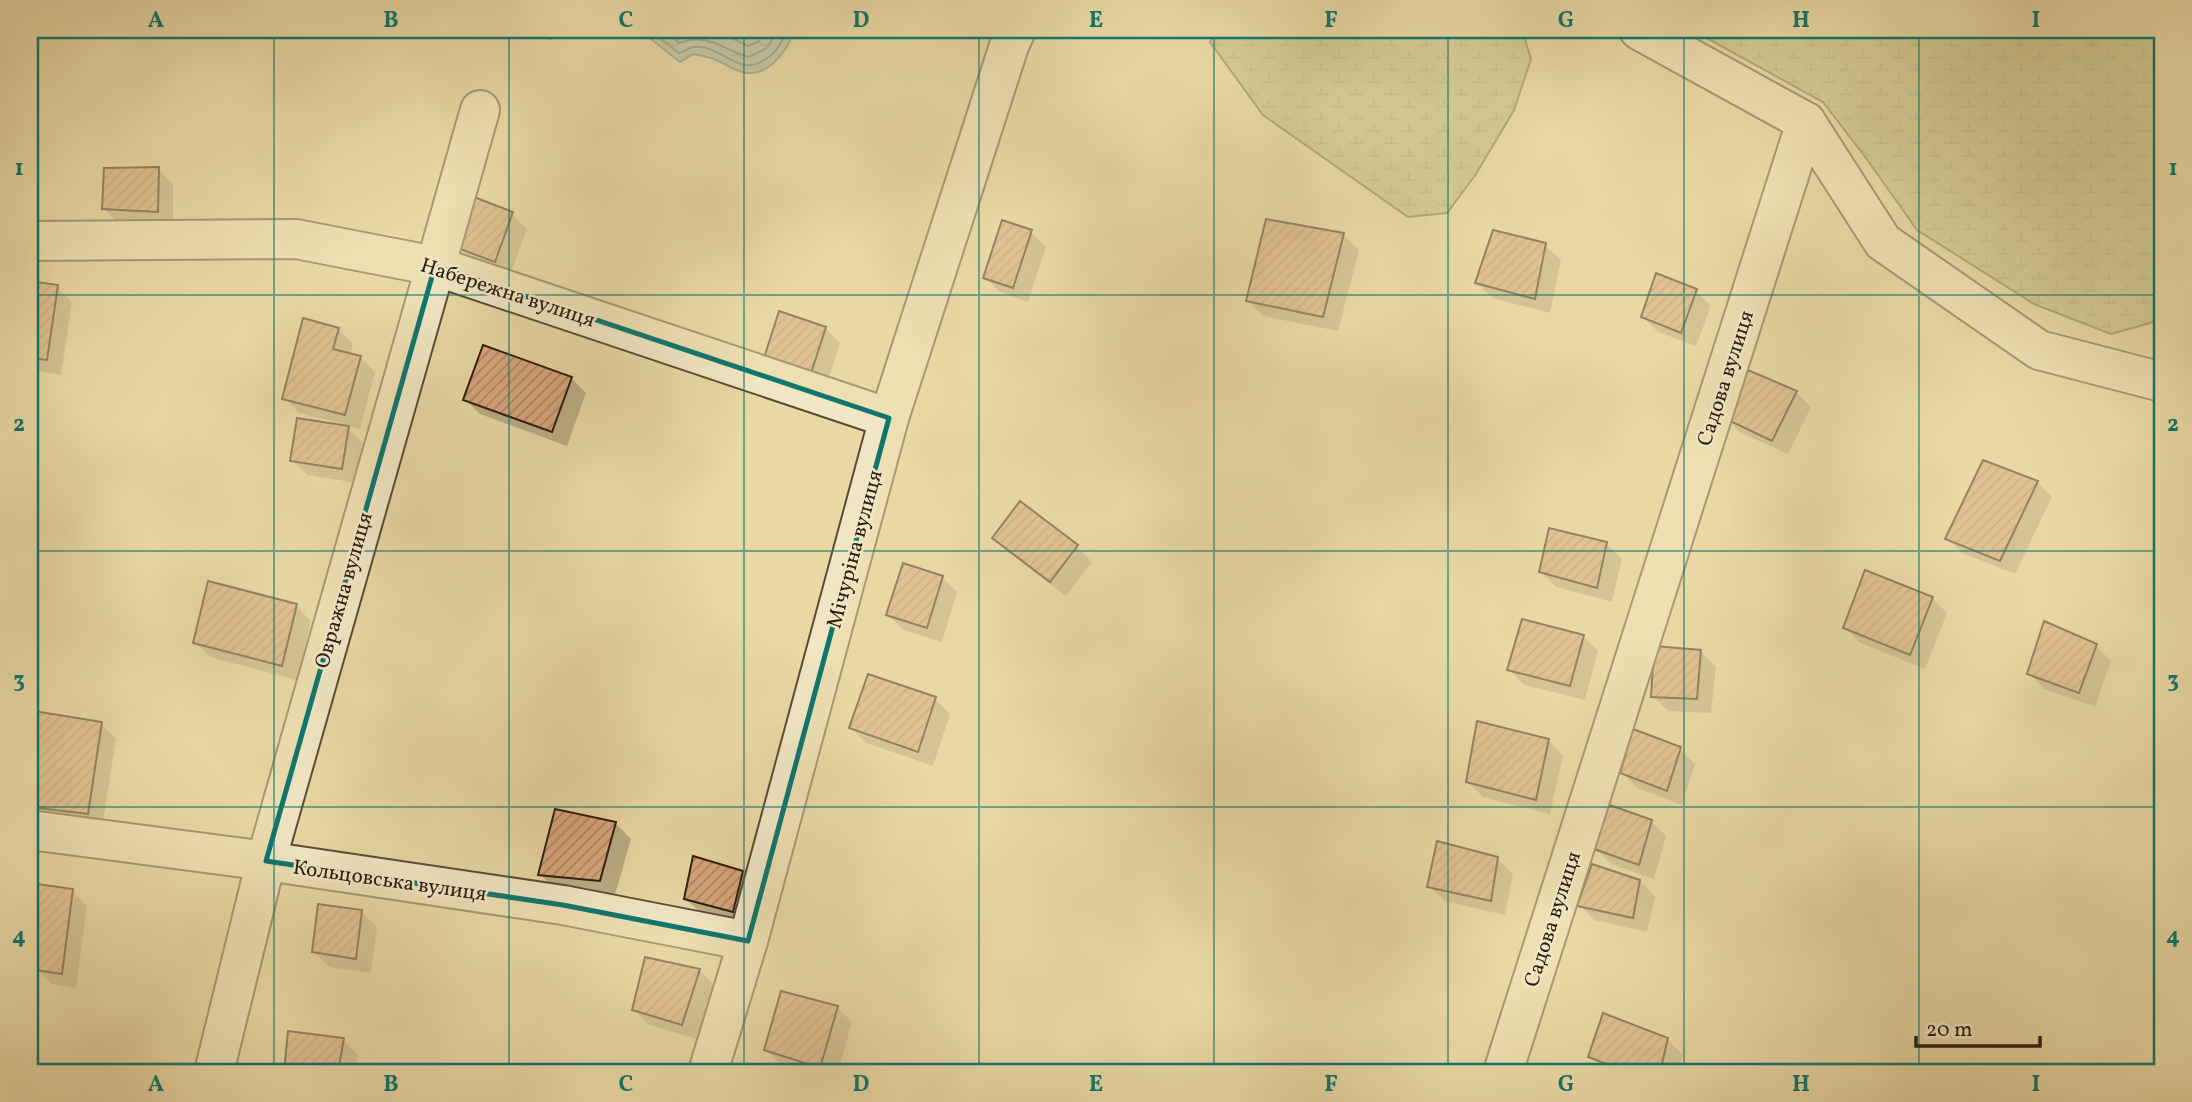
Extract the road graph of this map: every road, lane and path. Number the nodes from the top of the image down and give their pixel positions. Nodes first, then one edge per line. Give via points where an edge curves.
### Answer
1 (1016, 30) edge
2 (1639, 30) edge
3 (480, 110) dead end
4 (1806, 122) junction
5 (30, 240) edge
6 (435, 266) junction
7 (2162, 383) edge
8 (889, 418) junction
9 (30, 831) edge
10 (266, 861) junction
11 (748, 941) junction
12 (214, 1072) edge
13 (708, 1072) edge
14 (1503, 1072) edge

1 - 8 street, Мічуріна вулиця
2 - 4 street
3 - 6 street, Овражна вулиця
4 - 7 street via 1883,242 2039,350
4 - 14 street, Садова вулиця
5 - 6 street, Набережна вулиця via 296,239
6 - 8 street, Набережна вулиця
6 - 10 street, Овражна вулиця
8 - 11 street, Мічуріна вулиця
9 - 10 street, Кольцовська вулиця
10 - 11 street, Кольцовська вулиця via 562,905
10 - 12 street, Овражна вулиця
11 - 13 street, Мічуріна вулиця

